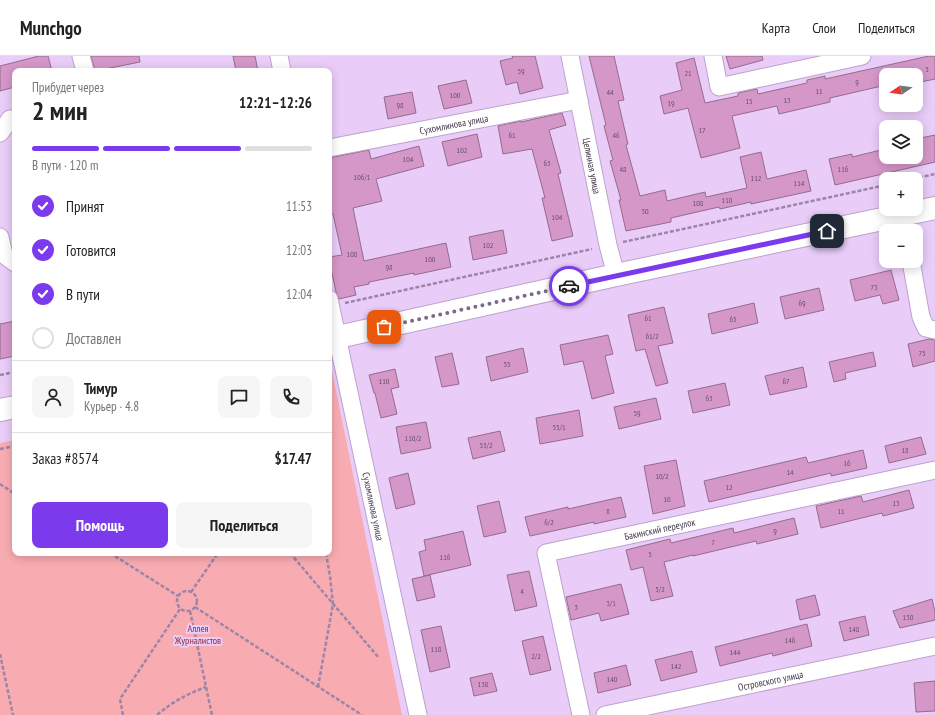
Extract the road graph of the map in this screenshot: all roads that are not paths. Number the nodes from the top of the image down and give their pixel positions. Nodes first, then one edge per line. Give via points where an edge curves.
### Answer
1 (81, 56) edge
2 (279, 56) edge
3 (570, 56) edge
4 (712, 56) edge
5 (862, 56) edge
6 (84, 68) edge
7 (281, 68) edge
8 (579, 100) junction
9 (12, 119) edge
10 (0, 133) edge
11 (332, 147) edge
12 (935, 208) edge
13 (904, 223) edge
14 (0, 237) edge
15 (12, 261) edge
16 (911, 268) edge
17 (616, 275) junction
18 (332, 328) edge
19 (935, 330) edge
20 (333, 338) edge
21 (12, 408) edge
22 (0, 410) edge
23 (935, 470) edge
24 (935, 646) edge
25 (418, 715) edge
26 (581, 715) edge
27 (605, 715) edge

1 - 6 street
2 - 7 street
3 - 8 street, Целинная улица
4 - 5 street via 719,87
8 - 11 street, Сухомлинова улица
8 - 17 street, Целинная улица
9 - 10 street
12 - 13 main road
13 - 17 main road
14 - 15 street via 4,255
16 - 19 street via 921,317 926,328
17 - 20 main road
18 - 20 street, Сухомлинова улица
20 - 25 street, Сухомлинова улица
21 - 22 main road
23 - 26 street, Бакинский переулок via 546,554
24 - 27 street, Островского улица

